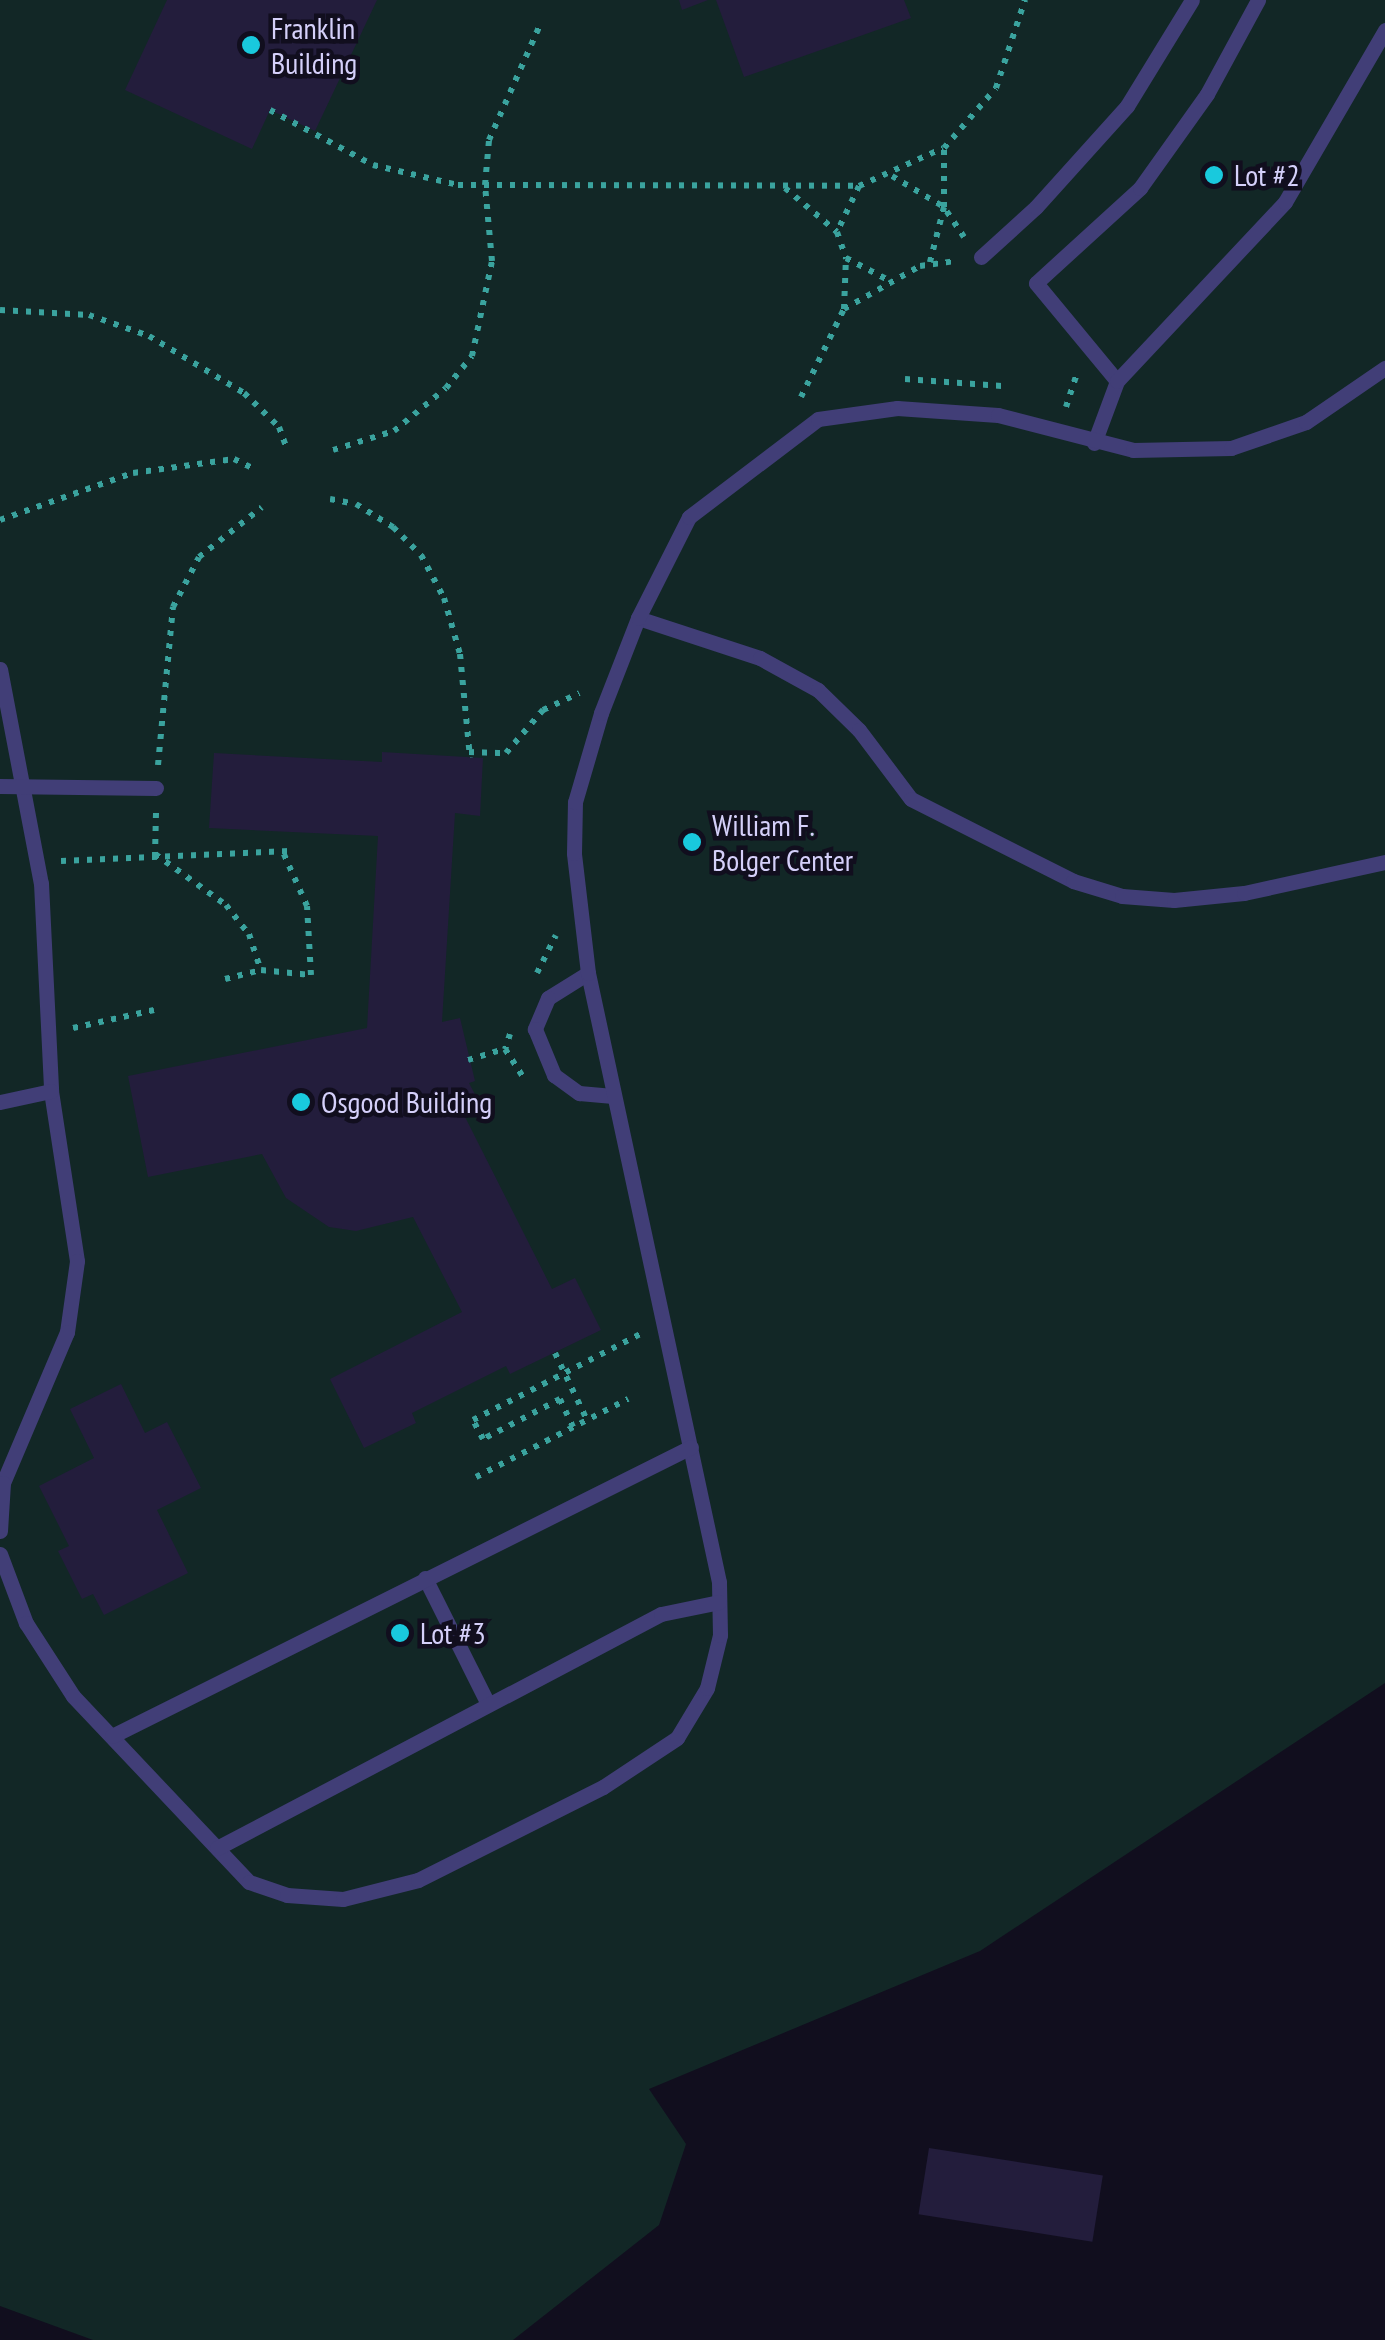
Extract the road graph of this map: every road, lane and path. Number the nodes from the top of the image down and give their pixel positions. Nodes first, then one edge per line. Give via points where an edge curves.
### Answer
1 (1026, 0) edge
2 (1192, 0) edge
3 (1258, 0) edge
4 (540, 25) dead end
5 (1385, 30) edge
6 (270, 110) dead end
7 (944, 148) junction
8 (892, 176) junction
9 (485, 185) junction
10 (859, 186) junction
11 (784, 187) junction
12 (944, 206) junction
13 (837, 232) junction
14 (981, 257) junction
15 (846, 258) junction
16 (929, 263) junction
17 (888, 280) junction
18 (844, 309) junction
19 (0, 310) edge
20 (1066, 361) dead end
21 (1385, 368) edge
22 (815, 375) dead end
23 (898, 379) dead end
24 (1118, 382) junction
25 (1020, 391) dead end
26 (816, 402) dead end
27 (1052, 402) dead end
28 (792, 410) dead end
29 (1094, 442) junction
30 (286, 446) dead end
31 (333, 450) dead end
32 (257, 470) dead end
33 (330, 499) dead end
34 (262, 507) dead end
35 (0, 520) edge
36 (638, 618) junction
37 (0, 670) edge
38 (590, 682) dead end
39 (579, 694) junction
40 (574, 712) dead end
41 (0, 786) edge
42 (25, 787) junction
43 (156, 788) junction
44 (156, 854) junction
45 (1385, 862) edge
46 (38, 863) junction
47 (554, 918) dead end
48 (261, 970) junction
49 (588, 973) junction
50 (225, 980) dead end
51 (531, 983) dead end
52 (154, 1010) dead end
53 (514, 1025) dead end
54 (49, 1039) junction
55 (530, 1087) dead end
56 (52, 1091) junction
57 (613, 1096) junction
58 (0, 1102) edge
59 (638, 1315) dead end
60 (555, 1353) dead end
61 (561, 1374) junction
62 (628, 1399) dead end
63 (587, 1420) junction
64 (573, 1427) junction
65 (691, 1447) junction
66 (476, 1477) dead end
67 (0, 1532) edge
68 (0, 1554) edge
69 (424, 1578) junction
70 (719, 1602) junction
71 (487, 1702) junction
72 (112, 1736) junction
73 (217, 1848) junction

1 - 7 path via 996,88
2 - 14 lane via 1127,106
3 - 24 lane via 1208,94 1140,188 1036,283
4 - 9 path via 489,140
5 - 24 lane via 1286,202
6 - 9 path via 372,165 420,180
7 - 8 path
7 - 12 path
8 - 10 path
8 - 12 path
9 - 11 path
9 - 31 path via 492,262 472,356 446,388 394,431
10 - 11 path
10 - 13 path
11 - 13 path
12 - 14 path
12 - 16 path
13 - 15 path
14 - 16 path
15 - 17 path
15 - 18 path
16 - 17 path
17 - 18 path
18 - 22 path
19 - 30 path via 89,314 149,336 244,393 279,427
20 - 27 path via 1078,376 1067,407
21 - 29 lane via 1306,422 1231,448 1133,450
23 - 25 path via 984,382
24 - 29 lane
26 - 28 path
29 - 36 lane via 998,415 897,408 818,420 689,517
32 - 35 path via 234,458 133,473
33 - 39 path via 356,504 421,555 444,598 460,654 470,755 506,753 543,710
34 - 43 path via 199,558 173,608
36 - 45 lane via 760,658 818,690 859,730 911,800 1073,880 1122,896 1174,900 1244,893
36 - 49 lane via 575,802
37 - 42 lane
38 - 39 path
39 - 40 path
41 - 42 lane
42 - 43 lane
42 - 46 lane
43 - 44 path
44 - 46 path
44 - 48 path via 226,904 249,934
44 - 48 path via 286,851 307,906 312,975
46 - 54 lane
47 - 51 path via 556,936
48 - 50 path
49 - 57 lane
49 - 57 lane via 548,998 536,1029 554,1076 579,1093
52 - 54 path
53 - 55 path via 505,1049
54 - 56 lane
56 - 58 lane
56 - 67 lane via 76,1261 67,1332 3,1484
57 - 65 lane
59 - 61 path via 642,1334
60 - 61 path
61 - 63 path
61 - 64 path via 473,1420 483,1439 560,1399
62 - 63 path
63 - 64 path
64 - 66 path
65 - 69 lane
65 - 70 lane
68 - 72 lane via 26,1624 73,1696
69 - 71 lane
69 - 72 lane
70 - 71 lane via 661,1614
70 - 73 lane via 720,1635 707,1688 677,1738 604,1787 418,1880 343,1898 287,1895 250,1882
71 - 73 lane
72 - 73 lane

